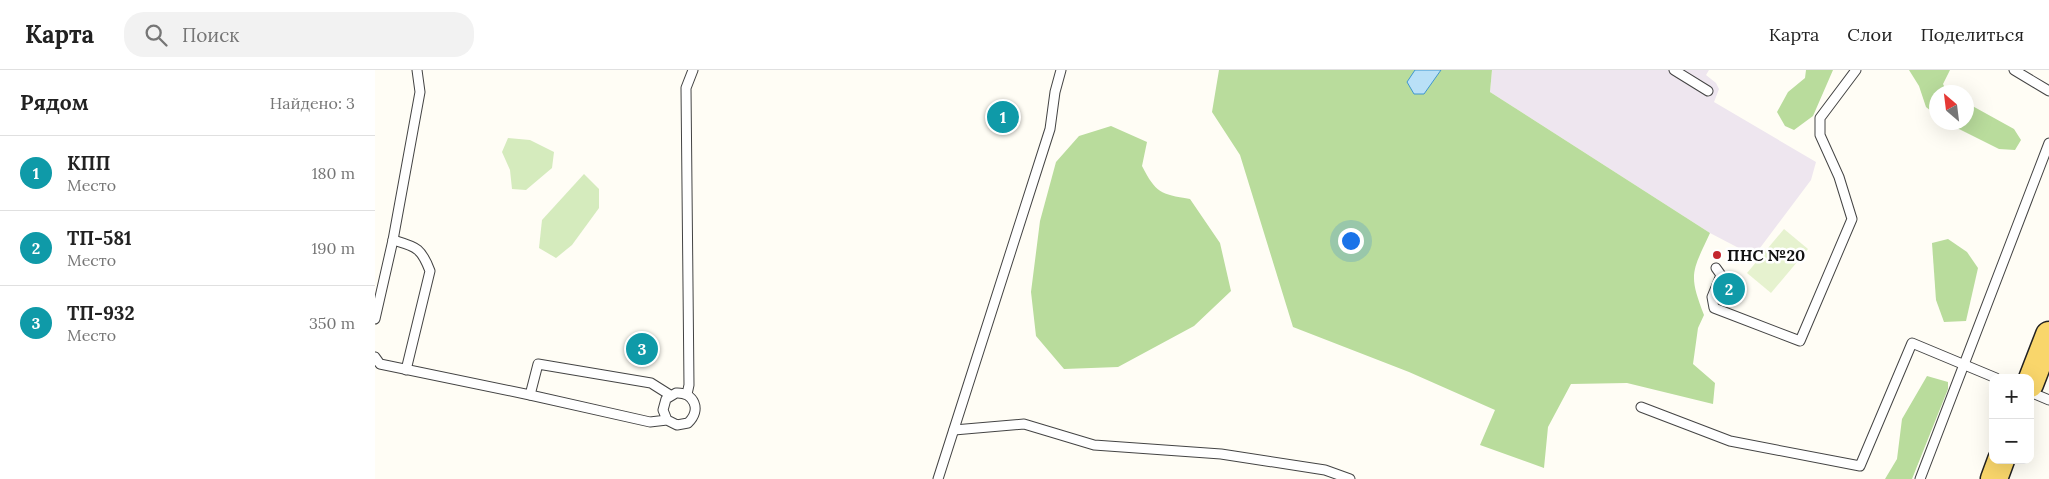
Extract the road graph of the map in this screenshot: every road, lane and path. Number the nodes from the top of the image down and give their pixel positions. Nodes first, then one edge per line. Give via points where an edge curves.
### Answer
1 (417, 70) edge
2 (693, 70) edge
3 (1061, 70) edge
4 (1674, 70) edge
5 (1856, 70) edge
6 (2014, 70) edge
7 (1708, 91) dead end
8 (2049, 91) edge
9 (2049, 143) edge
10 (393, 240) junction
11 (1716, 268) dead end
12 (375, 319) edge
13 (2049, 335) edge
14 (375, 357) edge
15 (1964, 363) junction
16 (406, 370) junction
17 (2034, 374) edge
18 (1989, 375) edge
19 (687, 394) junction
20 (2034, 394) edge
21 (530, 395) junction
22 (670, 395) junction
23 (2049, 400) edge
24 (1641, 407) dead end
25 (667, 420) junction
26 (954, 430) junction
27 (2000, 464) edge
28 (939, 479) edge
29 (1350, 479) edge
30 (1921, 479) edge
31 (1994, 479) edge

1 - 10 lane via 420,92
2 - 19 lane via 686,88
3 - 26 lane via 1050,129
4 - 7 lane
5 - 11 lane via 1820,118 1819,135 1839,177 1853,219 1800,341 1714,308 1711,297 1721,275
6 - 8 lane
9 - 15 lane
10 - 12 lane
10 - 16 lane via 414,246 424,255 430,271
13 - 17 main road
14 - 16 lane via 381,364
15 - 18 lane
15 - 24 lane via 1912,343 1861,466 1730,440
15 - 30 lane
16 - 21 lane
19 - 22 lane
19 - 25 lane via 695,403 693,419 677,426
20 - 23 lane
21 - 22 lane via 538,364 651,383
21 - 25 lane via 650,422
22 - 25 lane via 663,404
26 - 28 lane
26 - 29 lane via 1024,424 1094,445 1221,454 1325,470
27 - 31 main road

